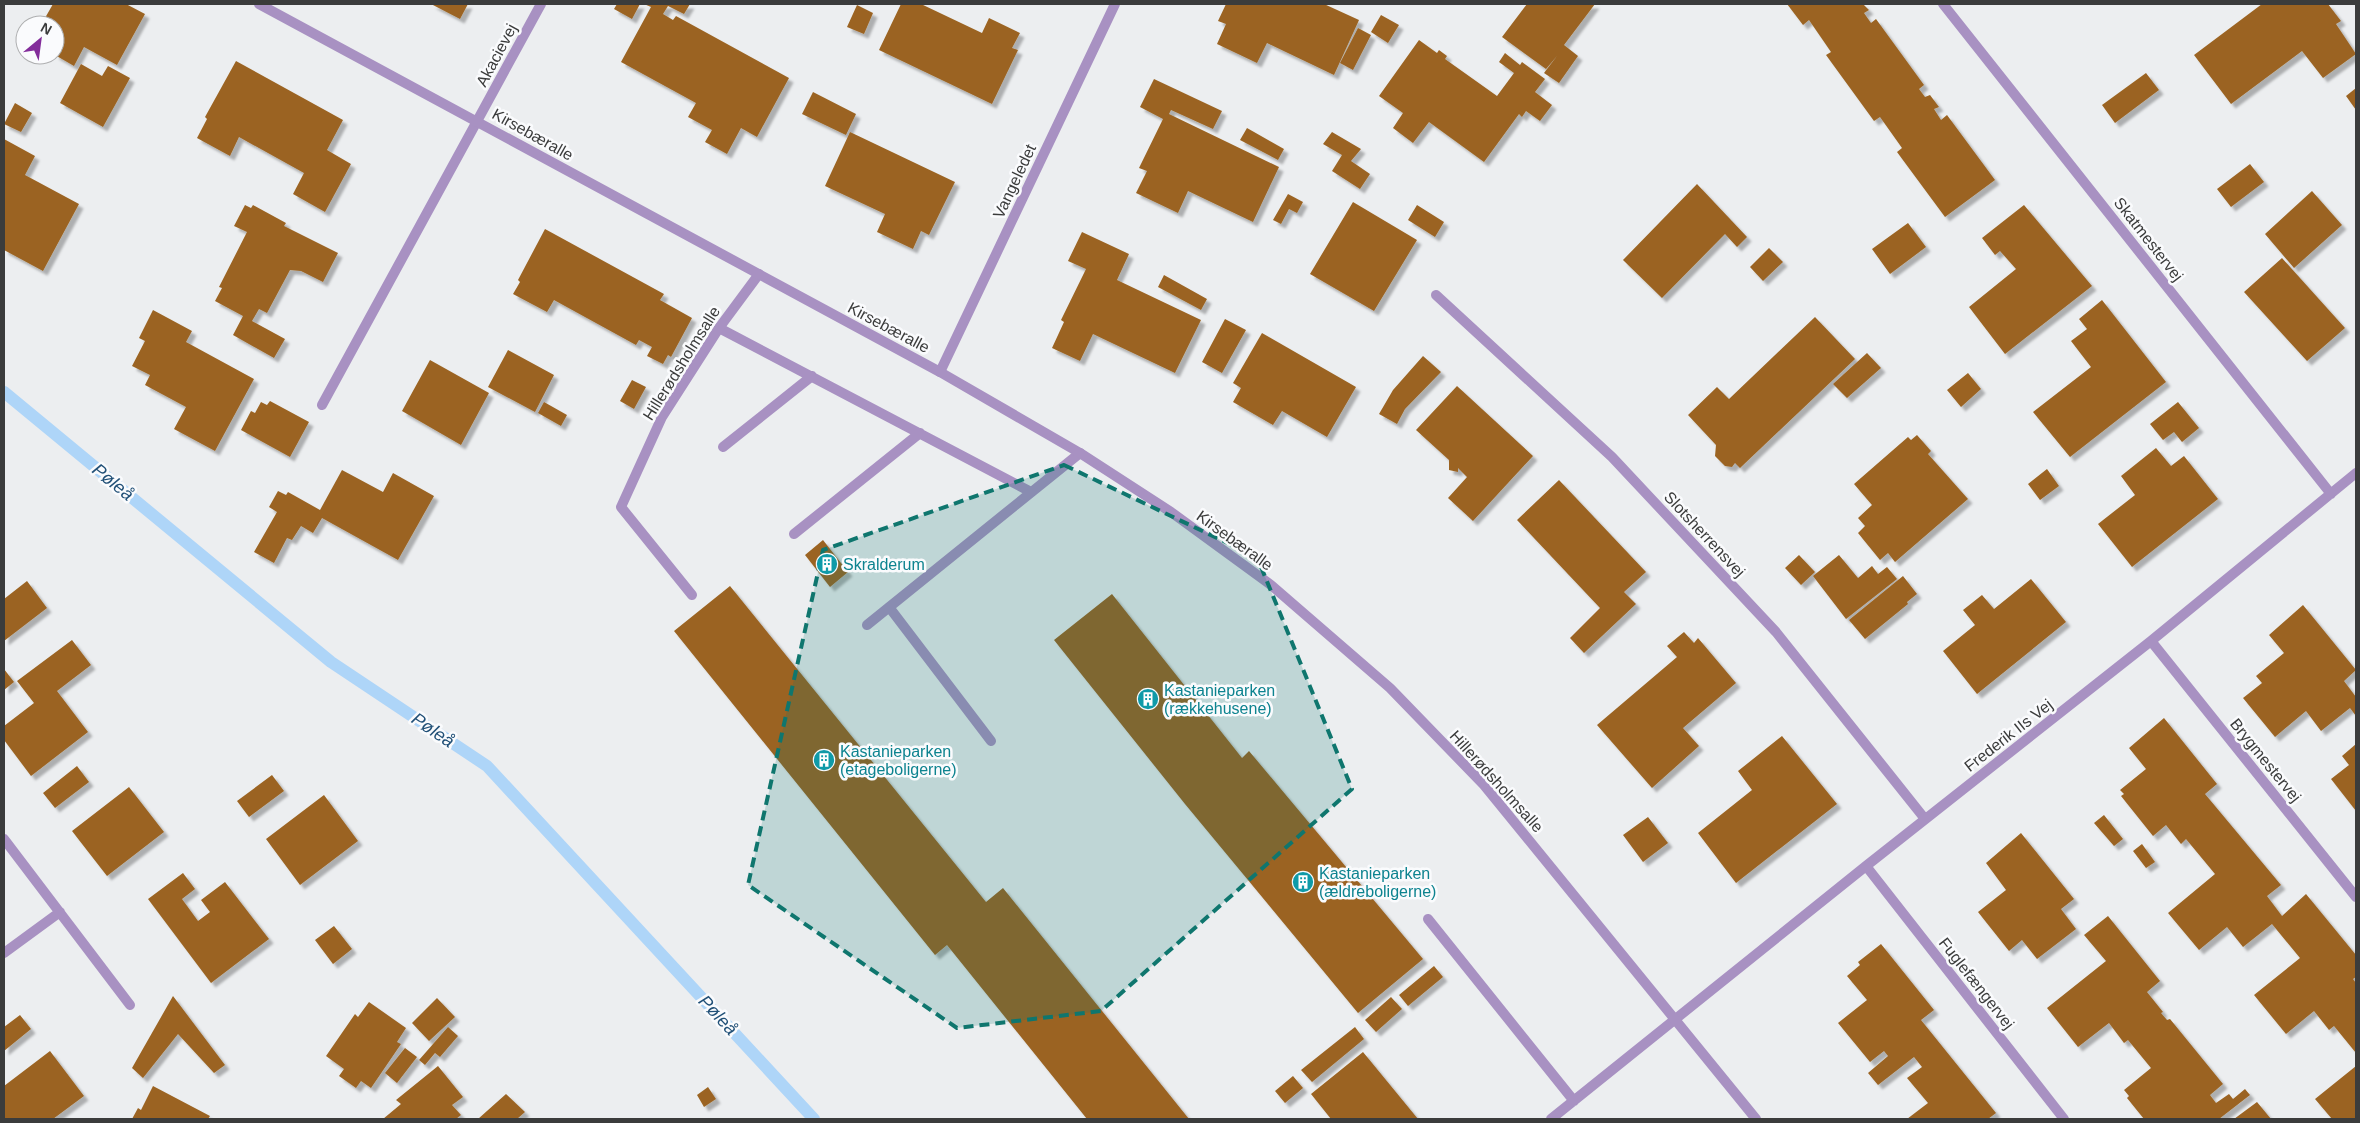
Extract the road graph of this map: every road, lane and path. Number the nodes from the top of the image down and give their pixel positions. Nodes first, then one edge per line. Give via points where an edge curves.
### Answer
1 (259, 4) edge
2 (541, 4) edge
3 (1115, 4) edge
4 (1943, 4) edge
5 (477, 121) junction
6 (759, 274) junction
7 (1436, 295) dead end
8 (719, 328) junction
9 (940, 372) junction
10 (812, 376) junction
11 (322, 406) dead end
12 (920, 433) junction
13 (723, 448) dead end
14 (1080, 452) junction
15 (2356, 473) edge
16 (1031, 492) junction
17 (2331, 494) junction
18 (794, 534) dead end
19 (1271, 585) joint
20 (692, 595) dead end
21 (889, 607) junction
22 (867, 625) dead end
23 (2151, 641) junction
24 (990, 741) dead end
25 (1925, 819) junction
26 (4, 839) edge
27 (1866, 866) junction
28 (2356, 898) edge
29 (60, 912) junction
30 (1428, 919) dead end
31 (4, 953) edge
32 (130, 1005) dead end
33 (1676, 1019) junction
34 (1574, 1101) junction
35 (1551, 1119) edge
36 (1756, 1119) edge
37 (2064, 1119) edge

1 - 5 street, Kirsebæralle
2 - 5 street, Akacievej
3 - 9 street, Vangeledet
4 - 17 street, Skatmestervej
5 - 6 street, Kirsebæralle
5 - 11 street, Kirsebæralle
6 - 8 street, Hillerødsholmsalle
6 - 9 street, Kirsebæralle
7 - 25 street, Slotsherrensvej via 1612,457 1776,632
8 - 10 street
8 - 20 street, Hillerødsholmsalle via 662,417 621,507
9 - 14 street, Kirsebæralle
10 - 12 street
10 - 13 street
12 - 16 street
12 - 18 street
14 - 16 street
14 - 19 street, Kirsebæralle via 1171,512
15 - 17 street, Frederik IIs Vej
16 - 21 street
17 - 23 street, Frederik IIs Vej
19 - 33 street, Hillerødsholmsalle via 1390,688 1484,785
21 - 22 street
21 - 24 street
23 - 25 street, Frederik IIs Vej
23 - 28 street, Brygmestervej
25 - 27 street, Frederik IIs Vej
26 - 29 street
27 - 33 street, Frederik IIs Vej
27 - 37 street, Fuglefængervej
29 - 31 street
29 - 32 street
30 - 34 street
33 - 34 street
33 - 36 street, Hillerødsholmsalle
34 - 35 street

